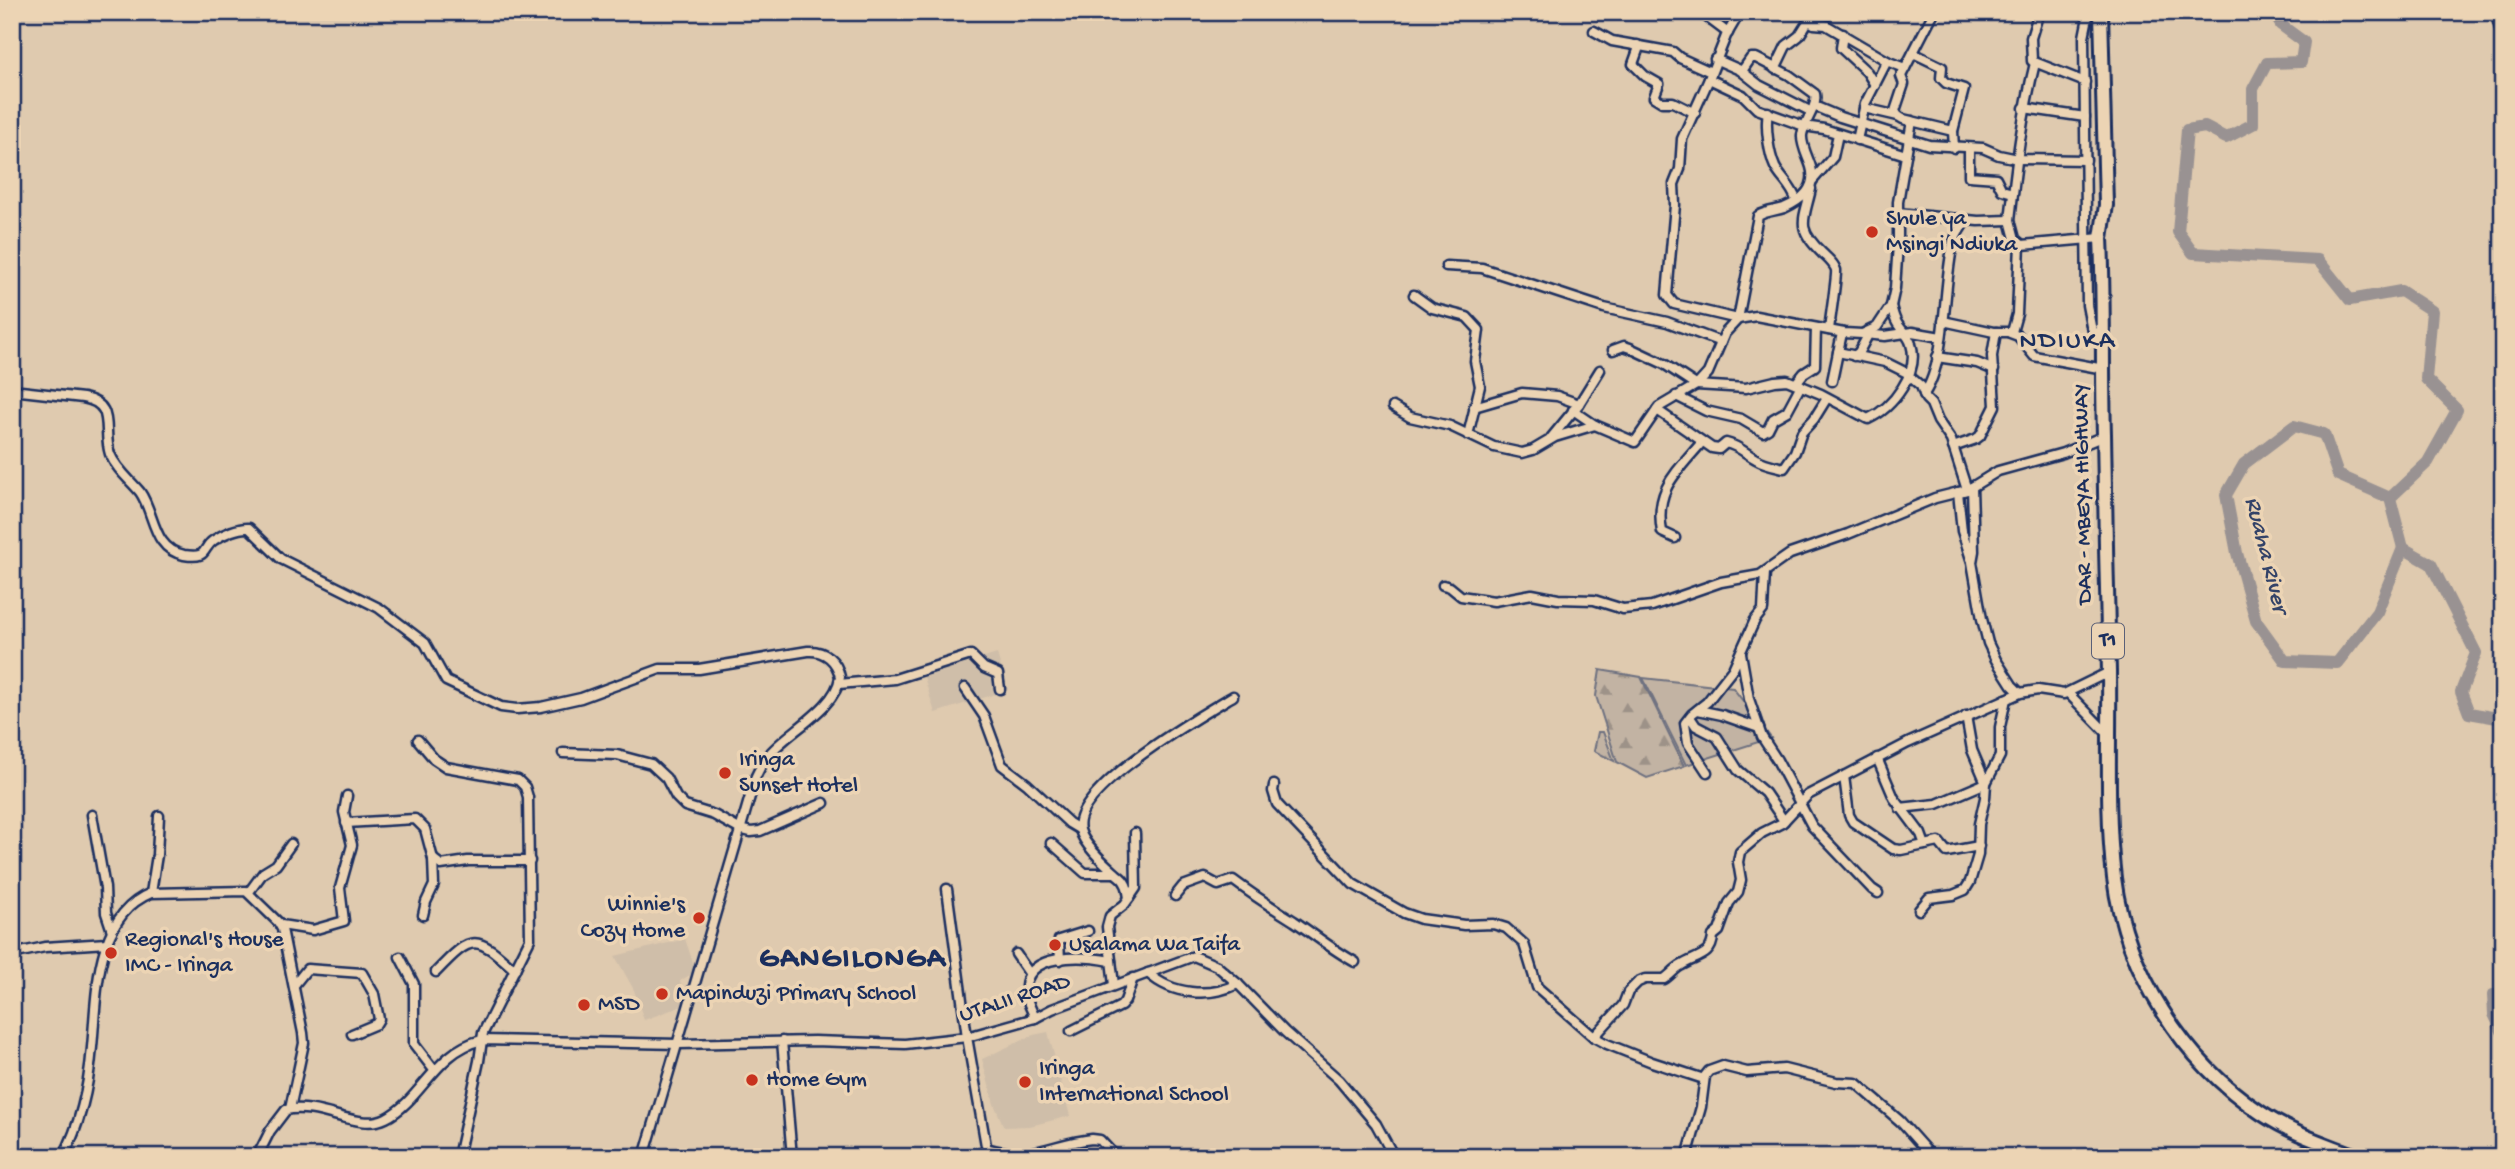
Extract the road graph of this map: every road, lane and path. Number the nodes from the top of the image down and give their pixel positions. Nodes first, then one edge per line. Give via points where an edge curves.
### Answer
1 (1700, 12) edge
2 (1741, 12) edge
3 (1814, 12) edge
4 (1934, 12) edge
5 (2039, 12) edge
6 (2089, 12) edge
7 (2101, 12) edge
8 (2496, 12) edge
9 (1809, 21) junction
10 (1594, 31) dead end
11 (1728, 33) junction
12 (1843, 34) junction
13 (2503, 35) edge
14 (1637, 45) junction
15 (1913, 52) junction
16 (1715, 59) junction
17 (1887, 61) junction
18 (2035, 63) junction
19 (1905, 68) junction
20 (1775, 69) junction
21 (1742, 71) junction
22 (1710, 76) junction
23 (2085, 82) junction
24 (1875, 85) junction
25 (1864, 108) junction
26 (2024, 108) junction
27 (1812, 109) junction
28 (1768, 112) junction
29 (1695, 113) junction
30 (1898, 116) junction
31 (2085, 117) junction
32 (1912, 121) junction
33 (1860, 123) junction
34 (1804, 126) junction
35 (1953, 131) junction
36 (1838, 134) junction
37 (1857, 140) junction
38 (1909, 140) junction
39 (1954, 148) junction
40 (1969, 149) junction
41 (1906, 155) junction
42 (2018, 159) junction
43 (2085, 160) junction
44 (1813, 182) junction
45 (2013, 193) junction
46 (1796, 200) junction
47 (1898, 214) junction
48 (1966, 220) junction
49 (2010, 220) junction
50 (2101, 238) junction
51 (2087, 239) junction
52 (2020, 244) junction
53 (1446, 265) dead end
54 (1414, 295) dead end
55 (1891, 306) junction
56 (1738, 319) junction
57 (1943, 321) junction
58 (1816, 328) junction
59 (1829, 330) junction
60 (1996, 332) junction
61 (1842, 333) junction
62 (1905, 333) junction
63 (2010, 333) junction
64 (1865, 334) junction
65 (1941, 337) junction
66 (1721, 342) junction
67 (1613, 351) dead end
68 (1838, 352) junction
69 (2104, 352) junction
70 (1854, 356) junction
71 (1937, 357) junction
72 (2104, 369) junction
73 (1600, 370) dead end
74 (1994, 370) junction
75 (1909, 375) junction
76 (1832, 380) dead end
77 (1932, 383) junction
78 (1799, 384) junction
79 (1919, 384) junction
80 (1696, 385) junction
81 (12, 390) edge
82 (1924, 394) junction
83 (1676, 396) junction
84 (1827, 398) junction
85 (1393, 407) dead end
86 (1474, 407) junction
87 (1576, 407) junction
88 (1657, 410) junction
89 (1595, 425) junction
90 (1468, 435) junction
91 (2104, 436) junction
92 (1550, 440) junction
93 (1702, 442) junction
94 (1953, 447) junction
95 (1966, 490) junction
96 (1675, 538) dead end
97 (1972, 562) junction
98 (1765, 572) junction
99 (1443, 585) dead end
100 (1741, 653) junction
101 (2109, 672) junction
102 (839, 684) junction
103 (965, 688) dead end
104 (1000, 689) dead end
105 (2020, 693) junction
106 (2068, 693) junction
107 (1233, 696) dead end
108 (2006, 699) junction
109 (1698, 710) junction
110 (1966, 716) junction
111 (1690, 717) junction
112 (1759, 728) junction
113 (2109, 735) junction
114 (418, 740) dead end
115 (563, 752) dead end
116 (1877, 758) junction
117 (1707, 772) dead end
118 (1844, 776) junction
119 (1986, 783) junction
120 (1274, 785) dead end
121 (347, 796) dead end
122 (824, 803) dead end
123 (1799, 804) junction
124 (1900, 808) junction
125 (92, 815) dead end
126 (159, 816) dead end
127 (1784, 821) junction
128 (346, 823) junction
129 (739, 829) junction
130 (1079, 829) junction
131 (1135, 833) dead end
132 (1051, 843) dead end
133 (290, 844) dead end
134 (1925, 845) junction
135 (1979, 846) junction
136 (433, 859) junction
137 (530, 861) junction
138 (1115, 873) junction
139 (947, 889) dead end
140 (248, 892) junction
141 (151, 893) junction
142 (1878, 893) dead end
143 (1175, 895) dead end
144 (1129, 898) junction
145 (1919, 910) dead end
146 (423, 915) dead end
147 (281, 925) junction
148 (112, 931) junction
149 (1088, 931) dead end
150 (107, 943) junction
151 (12, 954) edge
152 (1016, 954) dead end
153 (400, 957) dead end
154 (1060, 960) junction
155 (1111, 961) junction
156 (1355, 962) dead end
157 (515, 970) junction
158 (436, 972) dead end
159 (1028, 973) junction
160 (1148, 973) junction
161 (1133, 978) junction
162 (295, 984) junction
163 (1238, 984) junction
164 (1114, 985) junction
165 (1035, 1018) junction
166 (1071, 1031) dead end
167 (352, 1034) dead end
168 (967, 1037) junction
169 (1594, 1037) junction
170 (482, 1040) junction
171 (782, 1041) junction
172 (679, 1044) junction
173 (434, 1070) junction
174 (1704, 1079) junction
175 (290, 1109) junction
176 (987, 1153) edge
177 (13, 1157) edge
178 (30, 1157) edge
179 (64, 1157) edge
180 (257, 1157) edge
181 (458, 1157) edge
182 (644, 1157) edge
183 (792, 1157) edge
184 (1116, 1157) edge
185 (1394, 1157) edge
186 (1687, 1157) edge
187 (1932, 1157) edge
188 (2358, 1157) edge

1 - 11 street
2 - 11 street
3 - 9 street
4 - 15 street
5 - 18 street via 2031,38 2030,57
6 - 23 street via 2084,37
7 - 50 highway, DAR - MBEYA HIGHWAY / T1 via 2106,205
8 - 13 main road
9 - 12 street
9 - 20 street via 1786,46
10 - 14 street via 1612,41
11 - 16 street
12 - 17 street
12 - 24 street via 1841,48
14 - 22 street via 1673,52
14 - 29 street via 1633,64 1659,84 1655,98
15 - 19 street
15 - 35 street via 1942,67 1943,81 1964,89
16 - 21 street
16 - 22 street
17 - 19 street
17 - 24 street
18 - 23 street
18 - 26 street
19 - 30 street via 1895,109
20 - 21 street via 1754,57
20 - 27 street via 1815,94
21 - 27 street via 1759,85
22 - 28 street
22 - 29 street
23 - 31 street
24 - 25 street
25 - 30 street
25 - 33 street
26 - 31 street
26 - 42 street
27 - 33 street
27 - 34 street
28 - 34 street
28 - 46 street via 1766,131 1775,167
29 - 56 street via 1682,139 1674,184 1667,295 1674,304
30 - 32 street
31 - 43 street
32 - 35 street
32 - 38 street
33 - 37 street
33 - 38 street
34 - 36 street
34 - 44 street via 1802,140
35 - 39 street
36 - 37 street
36 - 44 street via 1833,157
37 - 41 street
38 - 39 street
38 - 41 street
39 - 40 street
40 - 42 street via 1983,148
40 - 45 street via 1969,176 1996,178 2002,190
41 - 47 street
42 - 43 street
42 - 45 street
43 - 51 street
44 - 46 street
44 - 59 street via 1803,224 1836,271
45 - 49 street
46 - 56 street via 1758,216
47 - 48 street
47 - 55 street
48 - 49 street
48 - 57 street via 1954,240
49 - 52 street
50 - 51 street
50 - 69 highway, DAR - MBEYA HIGHWAY / T1
51 - 52 street
51 - 69 street via 2088,314
52 - 63 street via 2017,314
53 - 66 street via 1482,268
54 - 86 street via 1432,308 1467,317 1477,327 1475,361 1480,381
55 - 62 street
55 - 64 street via 1877,327
56 - 58 street via 1756,316
56 - 66 street
57 - 60 street
57 - 65 street
58 - 59 street
58 - 78 street via 1815,366 1804,373
59 - 61 street
60 - 63 street
60 - 74 street
61 - 64 street
61 - 68 street
62 - 64 street
62 - 65 street
62 - 75 street via 1912,347
63 - 72 street via 2034,356
64 - 70 street
65 - 71 street
66 - 80 street via 1708,373
67 - 80 street via 1630,348
68 - 70 street
68 - 76 street
69 - 72 highway, DAR - MBEYA HIGHWAY / T1
70 - 75 street via 1885,362
71 - 74 street
71 - 77 street
72 - 91 highway, DAR - MBEYA HIGHWAY / T1
73 - 87 street
74 - 94 street via 1996,398 1990,418 1976,439
75 - 79 street
75 - 84 street via 1885,408 1868,419
77 - 79 street
77 - 82 street
78 - 80 street
78 - 83 street via 1787,411 1763,432 1741,419 1706,411
78 - 84 street
79 - 82 street
80 - 83 street
81 - 102 street via 99,404 106,415 110,454 141,494 157,534 175,552 202,555 212,541 249,528 281,559 379,607 425,643 446,681 491,704 541,707 597,693 660,669 699,670 808,651 820,652 833,662
82 - 94 street
83 - 88 street
84 - 93 street via 1802,432 1784,468 1759,461 1730,444 1716,450
85 - 90 street
86 - 87 street via 1522,393 1557,396
86 - 90 street
87 - 89 street
87 - 92 street
88 - 89 street via 1635,442
88 - 93 street
89 - 92 street
90 - 92 street via 1522,453
91 - 95 street via 1998,471
91 - 101 highway, DAR - MBEYA HIGHWAY / T1
93 - 96 street via 1672,478 1661,502 1662,532
94 - 95 street
95 - 97 street
95 - 97 street via 1962,531
95 - 98 street via 1790,554
97 - 105 street via 1988,643 2001,670
98 - 99 street via 1637,609 1532,594 1499,600 1475,598
98 - 100 street via 1763,610
100 - 109 street via 1724,682
100 - 112 street
101 - 106 street
101 - 113 highway, DAR - MBEYA HIGHWAY / T1
102 - 104 street via 895,679 971,655 998,674
102 - 129 street via 805,723 766,757
103 - 130 street via 984,716 1002,765
105 - 106 street
105 - 108 street
106 - 113 street
107 - 130 street via 1118,773 1086,807
108 - 110 street
108 - 119 street via 2000,756
109 - 111 street
109 - 112 street
110 - 116 street
110 - 119 street via 1972,750
111 - 117 street via 1685,723 1688,743
111 - 127 street via 1696,726 1717,737 1738,770 1765,793
112 - 123 street
113 - 188 highway, DAR - MBEYA HIGHWAY / T1 via 2111,831 2120,913 2142,974 2160,1007 2188,1046 2243,1100 2296,1133
114 - 137 street via 434,760 446,766 524,784
115 - 129 street via 617,755 651,764 685,806
116 - 118 street
116 - 124 street
118 - 123 street
118 - 134 street via 1853,822 1894,849
119 - 124 street via 1937,804
119 - 135 street
120 - 169 street via 1277,804 1340,872 1381,902 1421,919 1493,924 1514,933 1524,944 1537,987
121 - 128 street via 343,806
122 - 129 street via 760,831
123 - 127 street
123 - 142 street via 1812,826
124 - 134 street
125 - 148 street
126 - 141 street
127 - 169 street via 1740,852 1738,892 1707,953 1664,979 1641,980
128 - 136 street via 415,819 425,829
128 - 147 street via 352,845 340,888 344,921 313,930
129 - 172 street
130 - 138 street
131 - 144 street via 1136,884
132 - 138 street via 1085,873
133 - 140 street
134 - 135 street via 1940,842 1947,852
135 - 145 street via 1965,890 1929,898
136 - 137 street via 446,865
136 - 146 street via 434,885
137 - 157 street via 530,935
138 - 144 street via 1125,883
139 - 168 street
140 - 141 street
140 - 147 street
141 - 148 street
143 - 156 street via 1183,886 1205,878 1218,885 1233,880
144 - 155 street via 1108,921
147 - 162 street
148 - 150 street
149 - 154 street via 1059,940
150 - 151 street
150 - 179 street via 96,993 84,1102
152 - 159 street
153 - 173 street via 414,984 414,1044
154 - 155 street
154 - 159 street
155 - 164 street
157 - 158 street via 494,951 475,943 460,947
157 - 170 street
159 - 165 street via 1026,995
160 - 161 street, UTALII ROAD
160 - 163 street via 1170,988 1198,993 1220,992
160 - 163 street, UTALII ROAD via 1194,956 1217,966
161 - 164 street, UTALII ROAD
161 - 166 street via 1121,1006
162 - 167 street via 307,969 362,973 374,994 379,1019
162 - 175 street via 304,1044
163 - 185 street, UTALII ROAD via 1346,1088 1376,1124
164 - 165 street, UTALII ROAD
165 - 168 street, UTALII ROAD
168 - 171 street, UTALII ROAD via 882,1045
168 - 176 street
169 - 174 street
170 - 172 street, UTALII ROAD
170 - 173 street
170 - 181 street
171 - 172 street, UTALII ROAD
171 - 183 street
172 - 182 street
173 - 175 street via 398,1110 370,1123 331,1112
174 - 186 street
174 - 187 street via 1709,1071 1723,1066 1747,1072 1784,1069 1856,1083
175 - 180 street via 280,1116
176 - 184 street via 1023,1155 1092,1139 1100,1140
177 - 178 street

